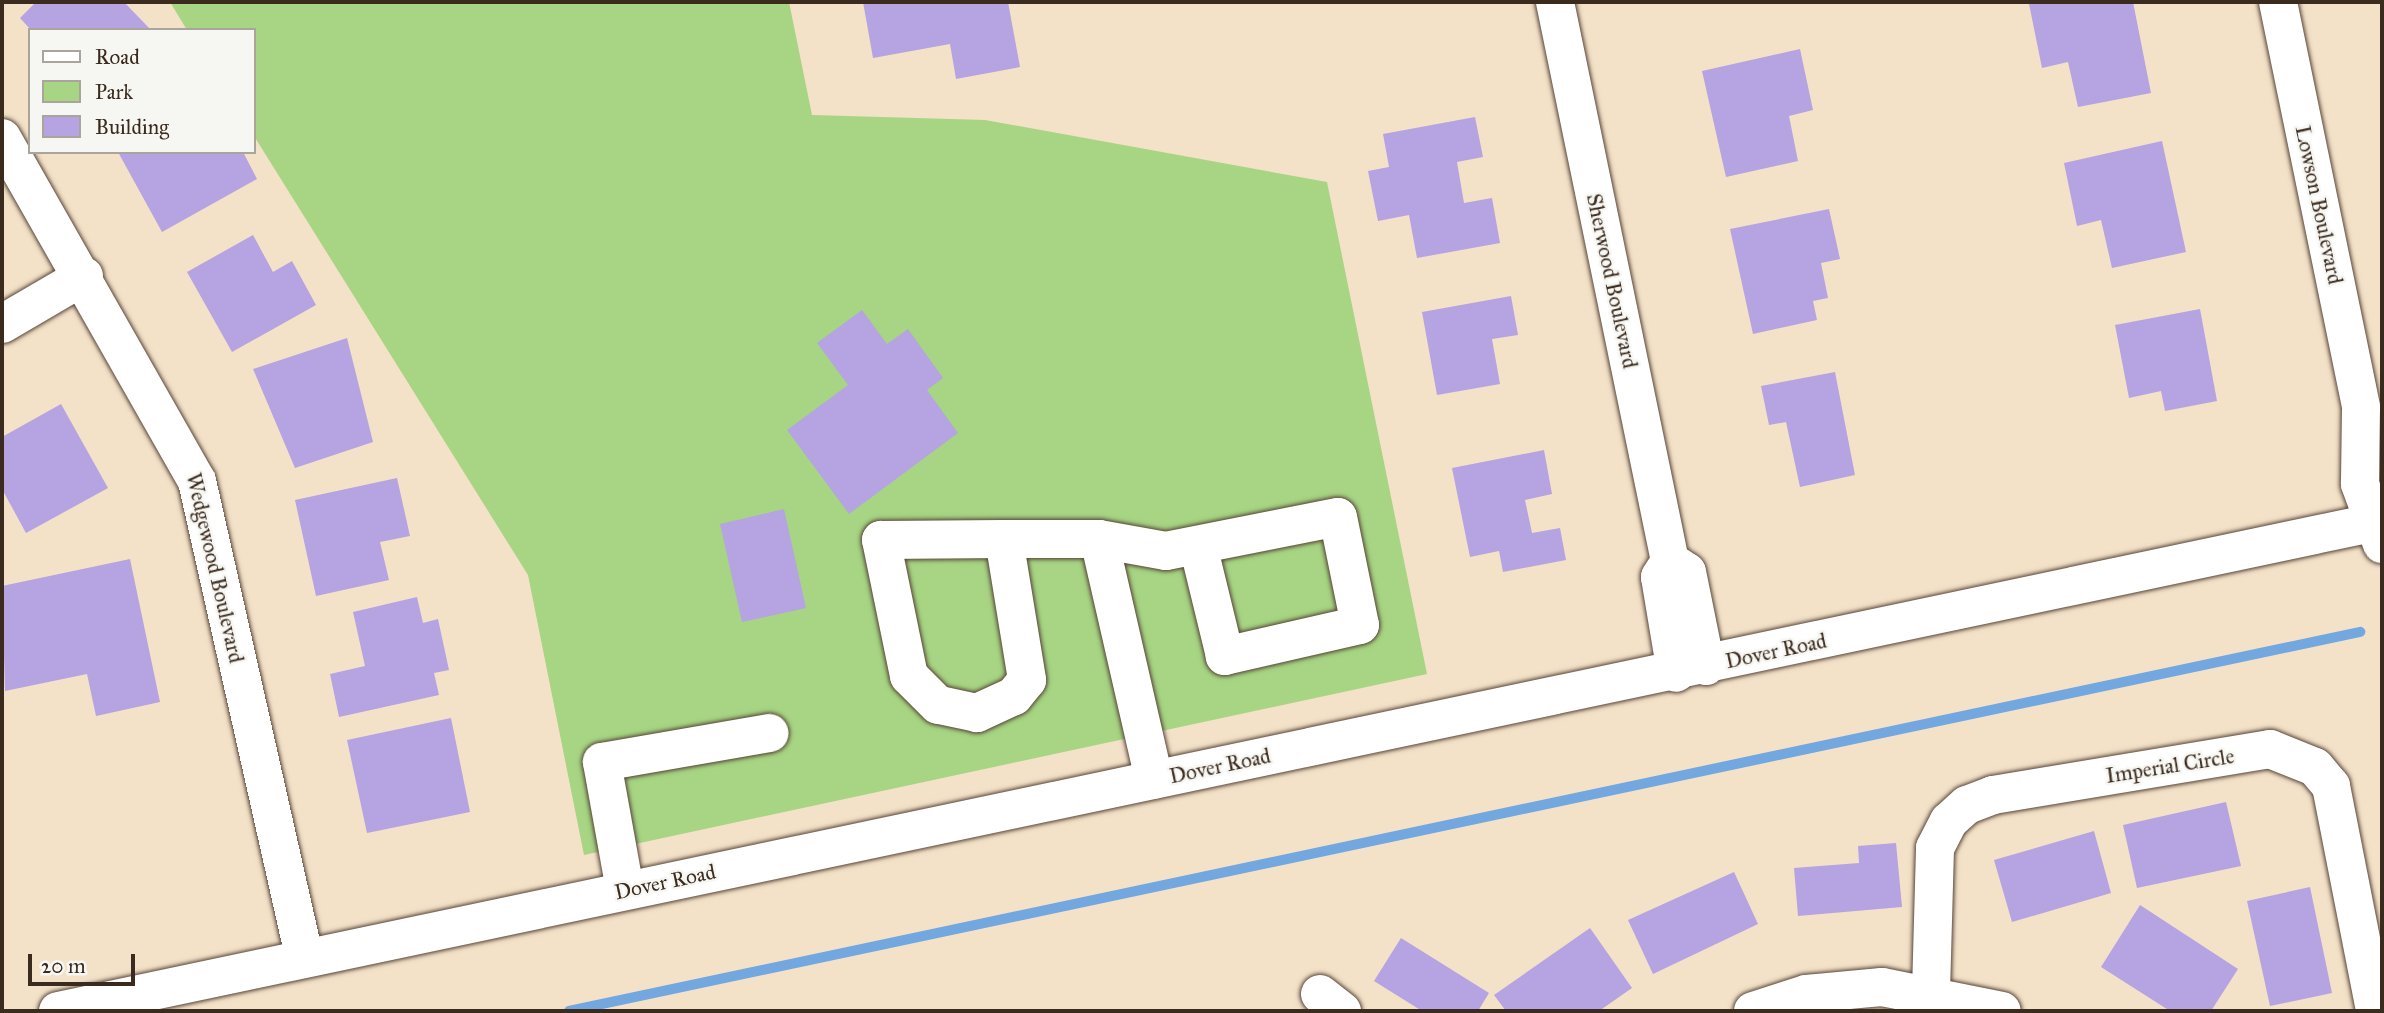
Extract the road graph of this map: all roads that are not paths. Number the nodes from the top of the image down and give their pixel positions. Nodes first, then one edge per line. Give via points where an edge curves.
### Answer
1 (1555, 2) edge
2 (2278, 2) edge
3 (2, 138) edge
4 (84, 276) junction
5 (2, 324) edge
6 (2372, 419) edge
7 (2379, 529) edge
8 (1004, 539) junction
9 (1100, 539) junction
10 (1198, 545) junction
11 (1691, 670) junction
12 (770, 733) dead end
13 (1154, 780) junction
14 (625, 890) junction
15 (304, 957) junction
16 (1931, 992) junction
17 (58, 1011) edge
18 (1753, 1011) edge
19 (2002, 1011) edge
20 (2375, 1011) edge

1 - 11 street, Sherwood Boulevard via 1670,561 1660,577
2 - 6 street, Lowson Boulevard
3 - 4 street, Wedgewood Boulevard
4 - 5 street
4 - 15 street, Wedgewood Boulevard via 197,481
6 - 7 street, Lowson Boulevard via 2360,484
7 - 11 street, Dover Road
8 - 8 street via 881,540 909,676 921,693 957,712 997,707 1027,680
8 - 9 street
9 - 10 street via 1166,551
9 - 13 street
10 - 10 street via 1338,517 1360,625 1225,656
11 - 13 street, Dover Road
12 - 14 street via 602,762
13 - 14 street, Dover Road
14 - 15 street, Dover Road
15 - 17 street, Dover Road
16 - 18 street via 1856,987
16 - 19 street
16 - 20 street, Imperial Circle via 1935,848 1949,821 1968,805 1993,795 2270,749 2315,766 2330,786

